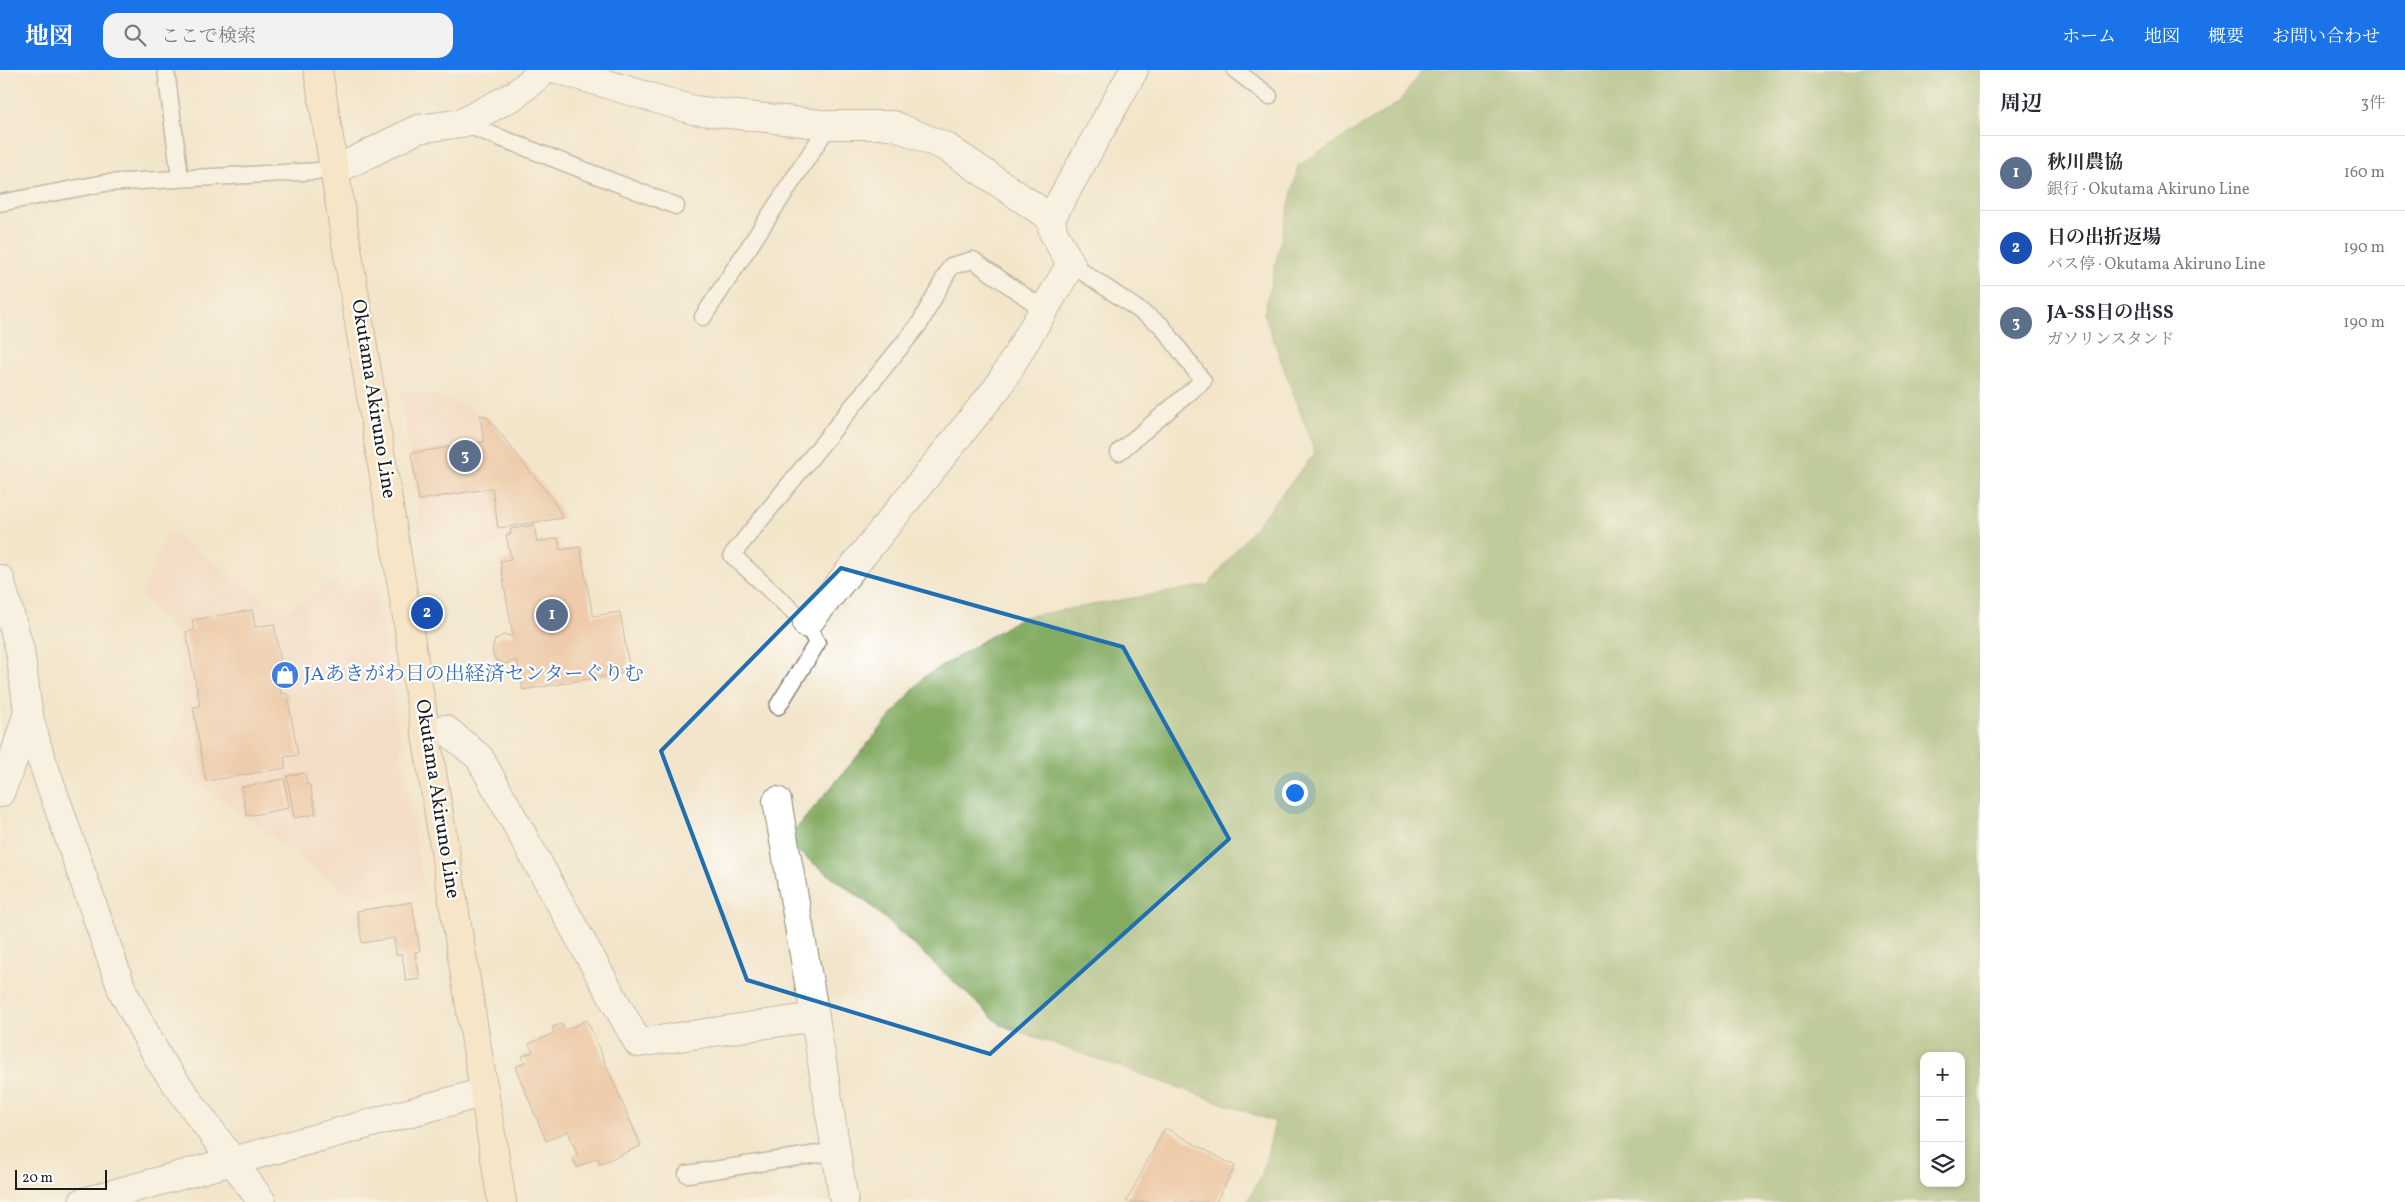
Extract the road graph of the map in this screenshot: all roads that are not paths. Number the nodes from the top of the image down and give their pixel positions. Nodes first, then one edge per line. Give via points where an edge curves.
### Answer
1 (166, 70) edge
2 (318, 70) edge
3 (545, 70) edge
4 (560, 70) edge
5 (1134, 70) edge
6 (1235, 70) edge
7 (1269, 96) dead end
8 (462, 123) junction
9 (829, 125) junction
10 (336, 170) junction
11 (180, 178) junction
12 (0, 203) edge
13 (676, 206) dead end
14 (1051, 218) junction
15 (1071, 264) junction
16 (1043, 309) junction
17 (703, 316) dead end
18 (1119, 452) dead end
19 (0, 579) edge
20 (807, 624) junction
21 (778, 706) dead end
22 (28, 712) junction
23 (427, 732) junction
24 (0, 793) edge
25 (777, 801) dead end
26 (815, 1017) junction
27 (485, 1092) junction
28 (837, 1151) junction
29 (233, 1160) junction
30 (687, 1174) dead end
31 (83, 1202) edge
32 (262, 1202) edge
33 (502, 1202) edge
34 (844, 1202) edge

1 - 11 lane
2 - 10 main road, Okutama Akiruno Line
3 - 8 street via 516,94
4 - 9 street via 693,110
5 - 14 street
6 - 7 lane
8 - 10 street via 418,128
8 - 13 lane
9 - 14 street via 892,125 946,147
9 - 17 lane
10 - 11 lane
10 - 23 main road, Okutama Akiruno Line
11 - 12 lane via 106,182
14 - 15 street via 1053,232
15 - 16 street
15 - 18 lane via 1161,325 1203,381
16 - 20 street via 998,387
16 - 20 lane via 973,260 951,266 920,323 732,556
19 - 22 street via 20,650
20 - 21 lane via 817,643
22 - 24 street
22 - 29 street via 68,840 123,992 160,1061
23 - 26 street via 445,729 479,757 638,1042
23 - 27 main road, Okutama Akiruno Line
25 - 26 street
26 - 28 street
27 - 29 street
27 - 33 main road, Okutama Akiruno Line
28 - 30 lane
28 - 34 street
29 - 31 street
29 - 32 street

